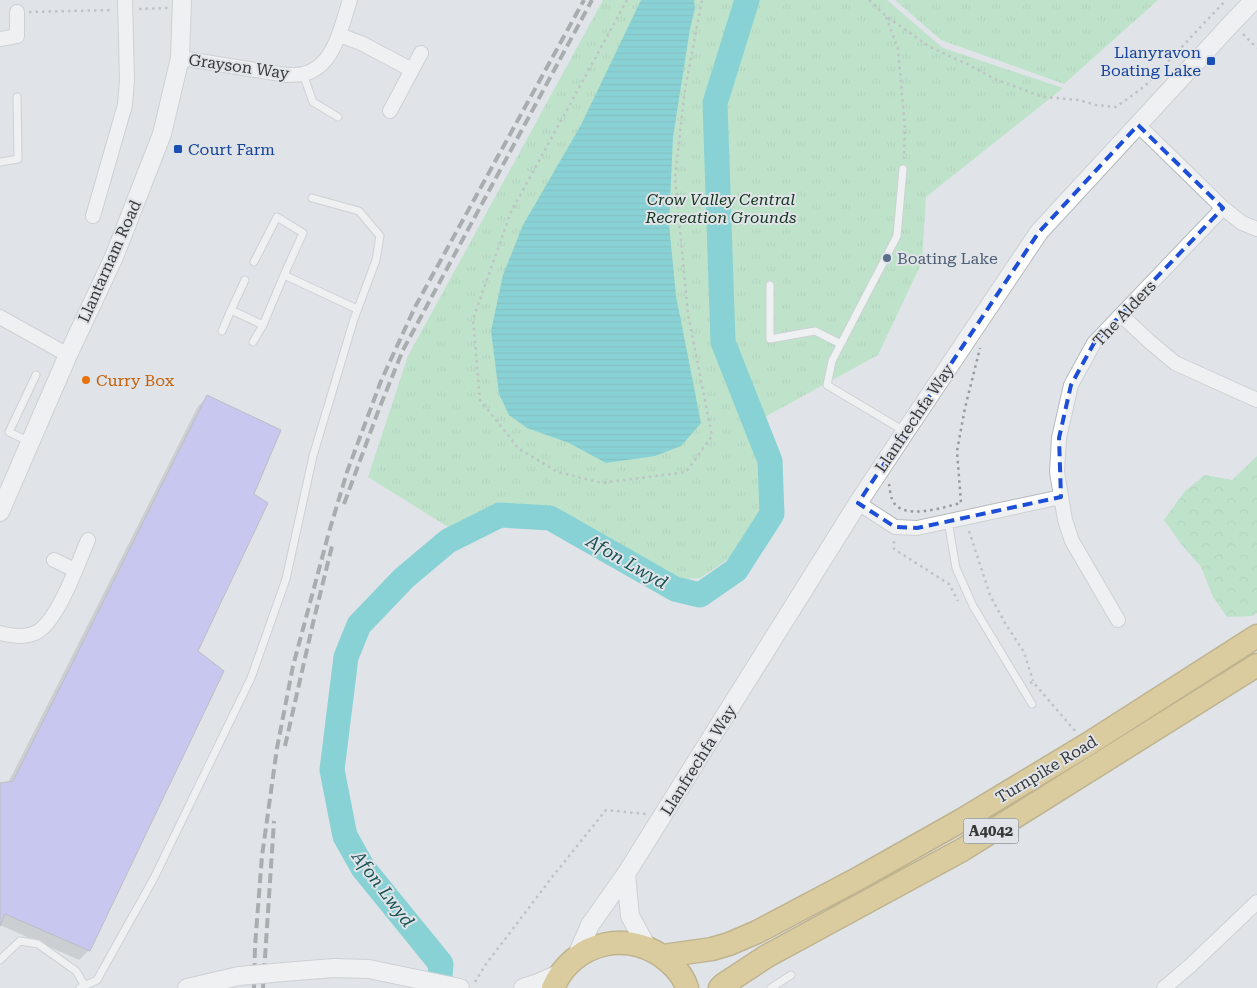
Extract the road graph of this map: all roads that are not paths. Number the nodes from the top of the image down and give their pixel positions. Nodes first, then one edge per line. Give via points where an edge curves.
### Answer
1 (350, 0) edge
2 (1254, 0) edge
3 (182, 4) edge
4 (125, 5) edge
5 (17, 12) road end
6 (339, 35) junction
7 (0, 39) edge
8 (421, 53) dead end
9 (180, 58) junction
10 (412, 70) junction
11 (304, 74) junction
12 (17, 96) dead end
13 (390, 111) dead end
14 (338, 117) dead end
15 (1138, 125) junction
16 (0, 162) edge
17 (903, 169) road end
18 (312, 198) dead end
19 (1223, 208) junction
20 (93, 216) dead end
21 (1257, 230) edge
22 (254, 262) dead end
23 (284, 275) junction
24 (245, 280) dead end
25 (770, 285) dead end
26 (358, 309) junction
27 (232, 310) junction
28 (1121, 315) junction
29 (0, 317) edge
30 (263, 325) junction
31 (222, 331) dead end
32 (253, 342) dead end
33 (841, 344) junction
34 (68, 354) junction
35 (36, 375) dead end
36 (1257, 400) edge
37 (905, 432) junction
38 (30, 442) junction
39 (1061, 498) junction
40 (858, 503) junction
41 (0, 512) edge
42 (948, 521) junction
43 (88, 540) dead end
44 (54, 560) dead end
45 (75, 570) junction
46 (1118, 620) dead end
47 (0, 633) edge
48 (1257, 636) edge
49 (1257, 665) edge
50 (1032, 704) dead end
51 (626, 874) junction
52 (1257, 902) edge
53 (655, 952) junction
54 (0, 960) edge
55 (564, 973) edge
56 (791, 975) dead end
57 (82, 987) edge
58 (187, 988) edge
59 (460, 988) edge
60 (523, 988) edge
61 (687, 988) edge
62 (720, 988) edge
63 (771, 988) edge
64 (1164, 988) edge

1 - 6 street, Grayson Way
2 - 15 street, Llanfrechfa Way
3 - 9 street, Llantarnam Road
4 - 20 street via 128,80 125,105
5 - 7 street via 18,36
6 - 10 street via 368,46
6 - 11 street, Grayson Way via 325,62
8 - 10 street
9 - 11 street, Grayson Way via 287,75
9 - 34 street, Llantarnam Road via 162,134 114,257
10 - 13 street
11 - 14 lane via 313,102
12 - 16 lane via 18,159
15 - 19 street
15 - 37 street, Llanfrechfa Way via 1039,232
17 - 33 lane via 897,236
18 - 26 lane via 360,211 380,236 376,260
19 - 21 street
19 - 28 street, The Alders
22 - 23 lane via 277,217 303,232
23 - 26 lane
23 - 30 lane
24 - 27 lane
25 - 33 lane via 770,339 815,331
26 - 57 lane via 313,456 286,579 251,678 154,878 97,980
27 - 30 lane
27 - 31 lane
28 - 36 street via 1175,363
28 - 39 street, The Alders via 1094,343 1071,384 1058,438 1057,472
29 - 34 street
30 - 32 lane
33 - 37 lane via 832,361 827,384
34 - 38 street, Llantarnam Road
35 - 38 lane via 9,432
37 - 40 street, Llanfrechfa Way
38 - 41 street, Llantarnam Road
39 - 42 street
39 - 46 street, The Alders via 1072,540
40 - 42 street via 895,527 916,528
40 - 51 street, Llanfrechfa Way
42 - 50 lane via 956,568 973,606
43 - 45 street
44 - 45 street
45 - 47 street via 54,616 46,626 24,636
48 - 53 highway, Turnpike Road / A4042 via 962,820 757,932 712,949
49 - 62 highway, Turnpike Road / A4042 via 962,850 767,956
51 - 53 street via 630,916
51 - 55 street, Llanfrechfa Way via 590,924
52 - 64 street
53 - 55 highway, Turnpike Road via 633,943 603,944 589,949
53 - 61 highway via 676,968
54 - 57 lane via 20,941 38,944 76,971
55 - 60 street
56 - 63 lane
58 - 59 street, bridge via 239,976 334,968 369,969

